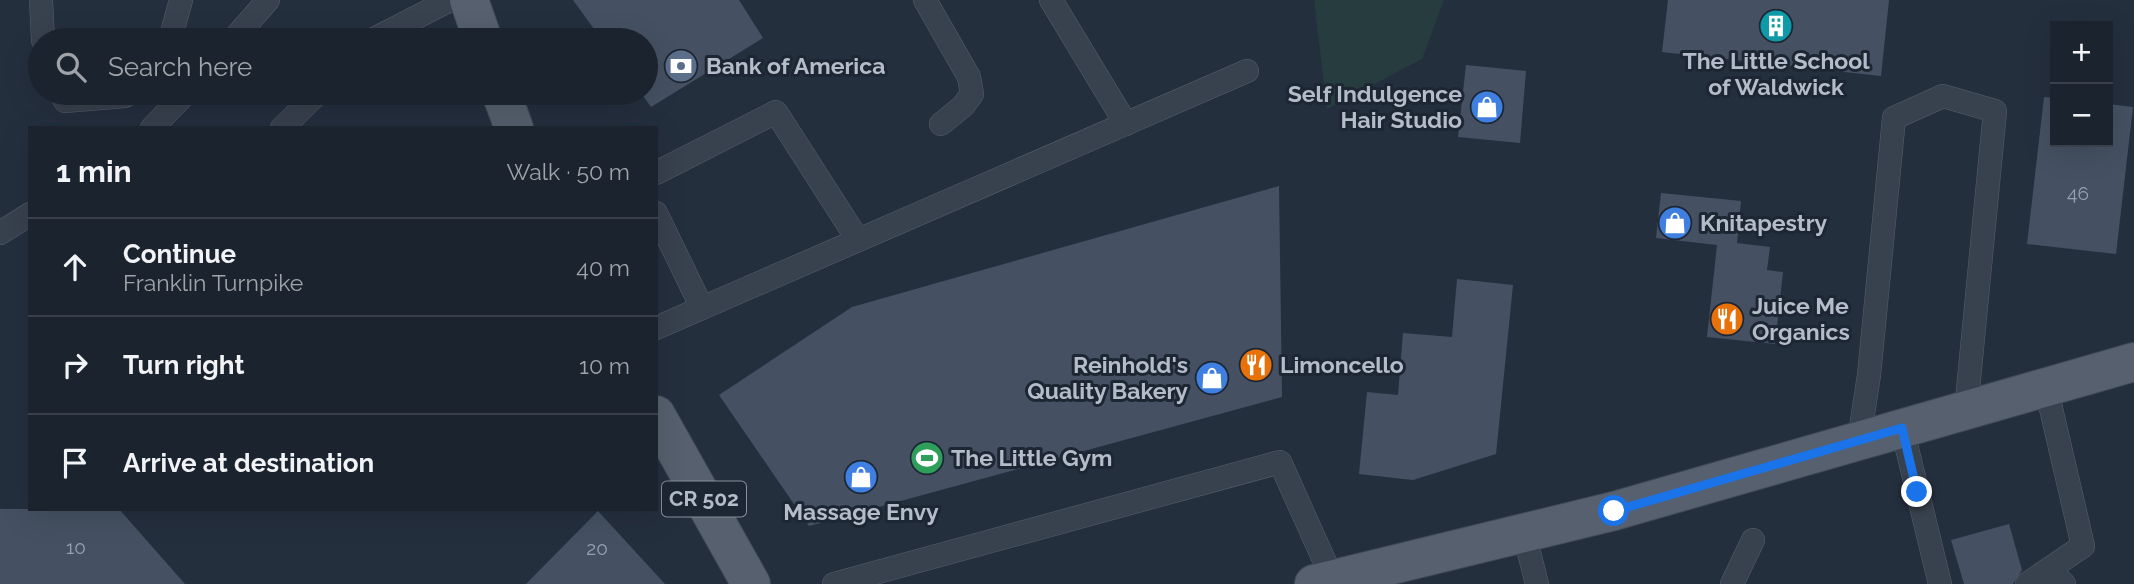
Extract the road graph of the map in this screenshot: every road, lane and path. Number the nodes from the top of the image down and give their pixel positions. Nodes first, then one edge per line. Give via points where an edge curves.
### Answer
1 (41, 0) edge
2 (181, 0) edge
3 (268, 0) edge
4 (450, 0) edge
5 (469, 0) edge
6 (925, 0) edge
7 (1051, 0) edge
8 (42, 28) edge
9 (173, 28) edge
10 (244, 28) edge
11 (395, 28) edge
12 (479, 28) edge
13 (1247, 71) dead end
14 (174, 105) edge
15 (306, 105) edge
16 (505, 105) edge
17 (941, 124) dead end
18 (1126, 124) junction
19 (154, 126) edge
20 (284, 126) edge
21 (513, 126) edge
22 (658, 172) edge
23 (28, 215) edge
24 (658, 217) edge
25 (0, 233) edge
26 (858, 240) junction
27 (702, 308) junction
28 (658, 327) edge
29 (2116, 367) edge
30 (2046, 387) junction
31 (2134, 392) edge
32 (1966, 410) junction
33 (658, 419) edge
34 (1902, 428) junction
35 (1859, 440) junction
36 (1524, 533) junction
37 (1753, 540) dead end
38 (2057, 576) edge
39 (1342, 580) edge
40 (751, 584) edge
41 (834, 584) edge
42 (1537, 584) edge
43 (1732, 584) edge
44 (1940, 584) edge
45 (2027, 584) edge

1 - 8 lane
2 - 9 lane
3 - 10 lane
4 - 11 lane
5 - 12 main road
6 - 17 lane via 969,77 972,94
7 - 18 lane
13 - 18 lane
14 - 19 lane
15 - 20 lane
16 - 21 main road
18 - 26 lane
22 - 26 lane via 776,112
23 - 25 lane
24 - 27 lane
26 - 27 lane
27 - 28 lane
29 - 30 main road
29 - 31 main road
30 - 32 main road
30 - 38 lane via 2083,546
32 - 34 main road
32 - 35 lane via 1995,111 1942,96 1894,118
33 - 40 main road, CR 502
34 - 35 main road
34 - 44 lane
35 - 36 main road
36 - 39 main road
36 - 42 lane
37 - 43 lane
38 - 45 lane
39 - 41 lane via 1280,462

